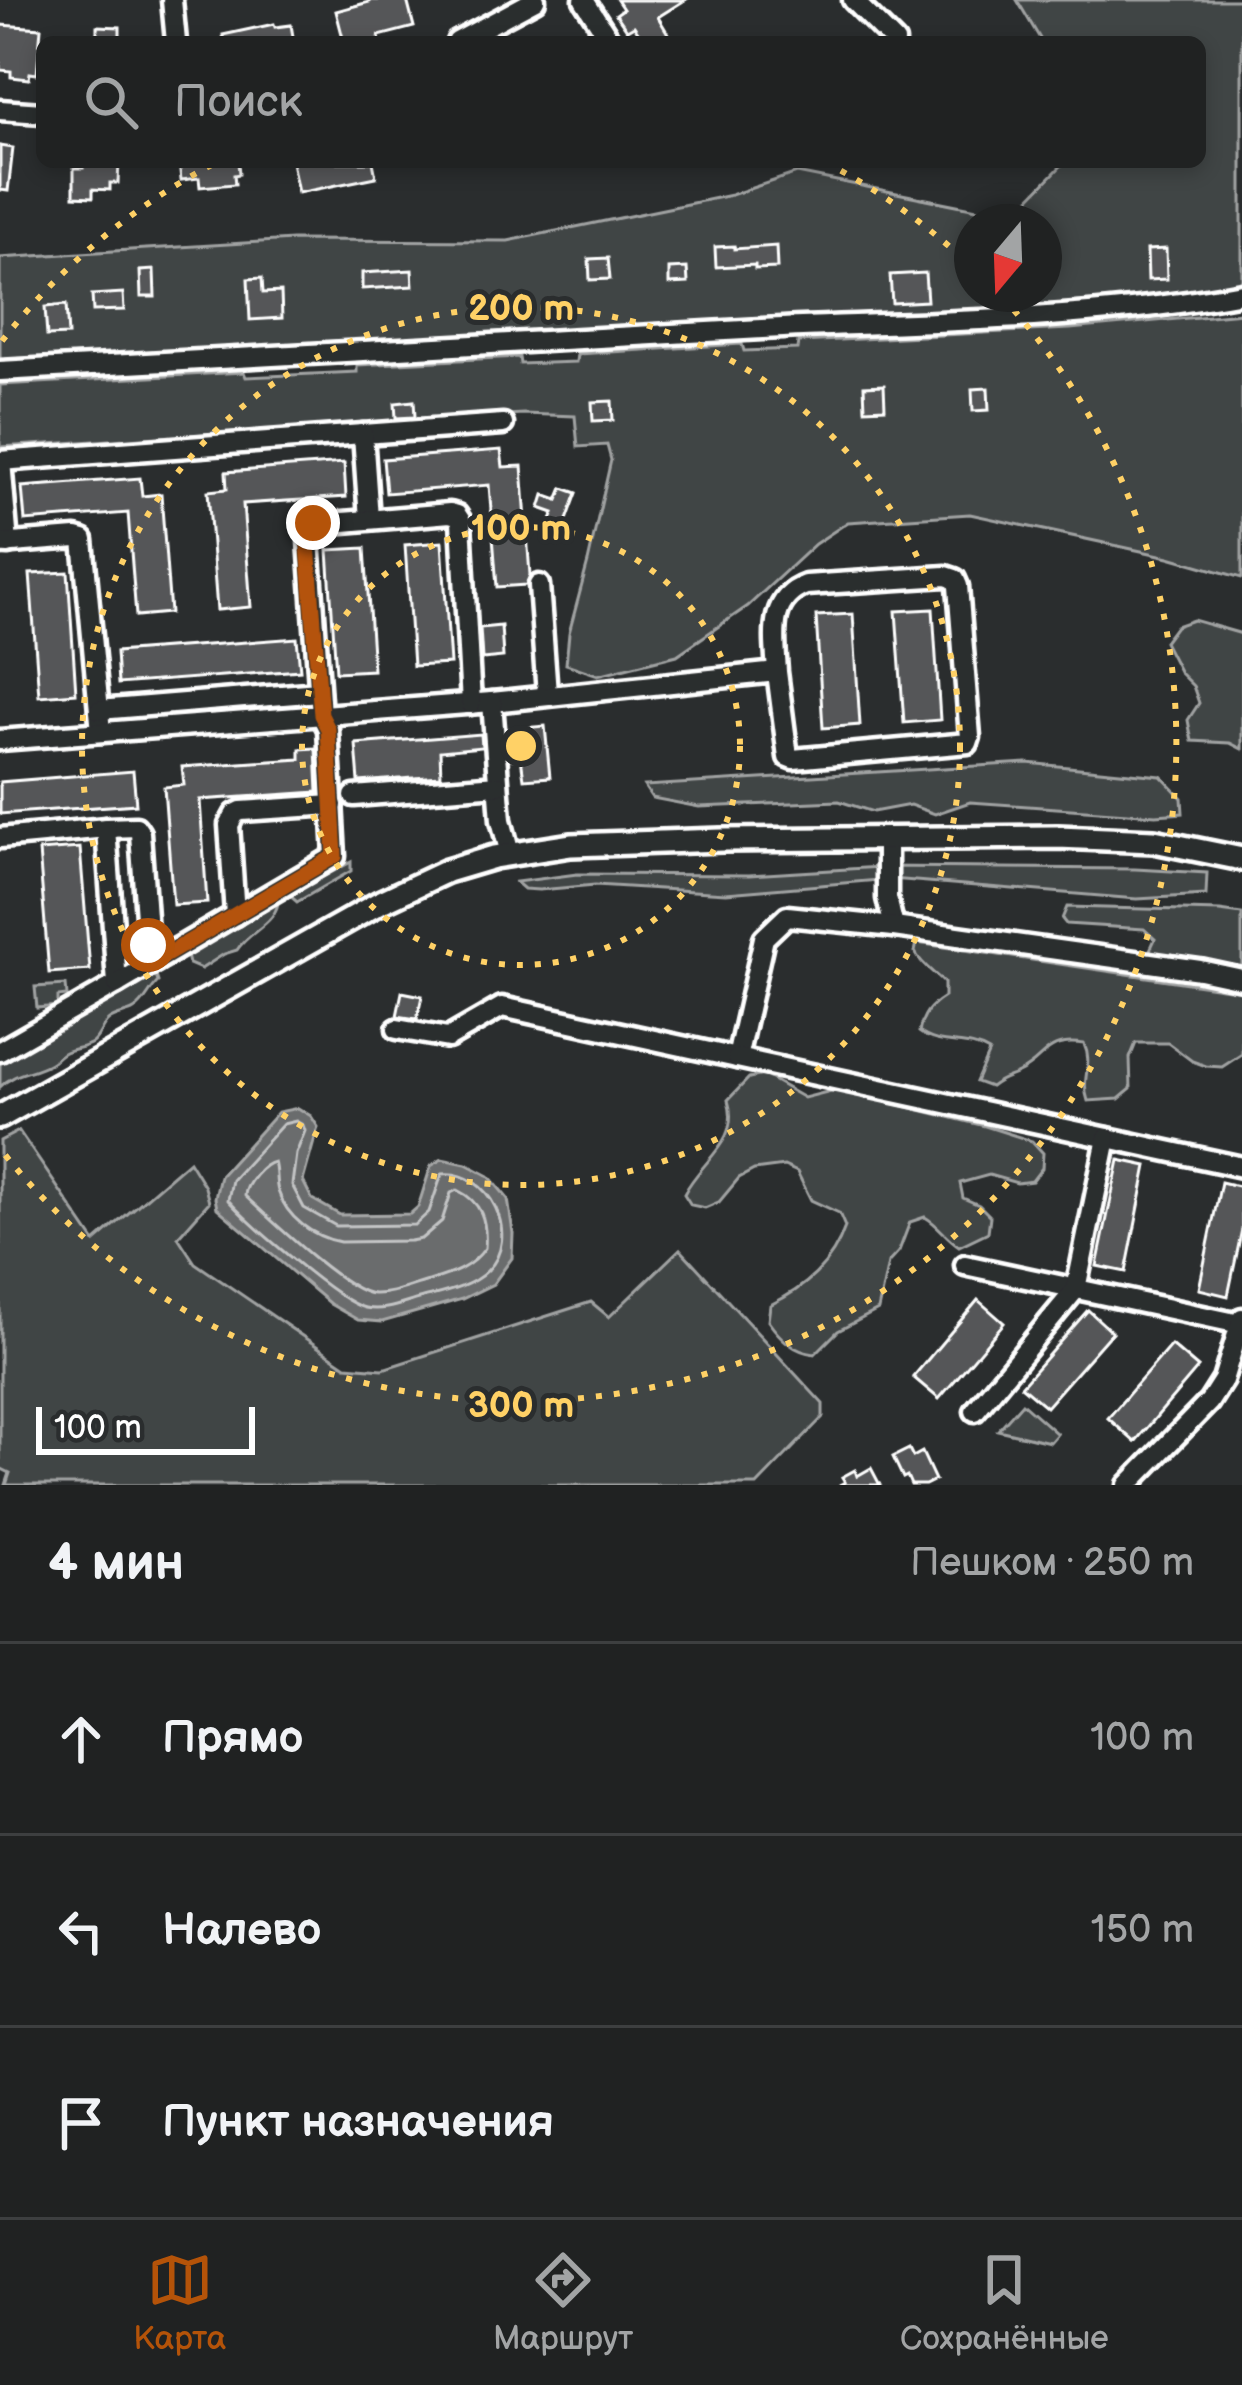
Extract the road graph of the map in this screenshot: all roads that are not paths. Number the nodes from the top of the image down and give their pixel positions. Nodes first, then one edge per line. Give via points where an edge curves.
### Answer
1 (172, 0) edge
2 (535, 0) edge
3 (584, 0) edge
4 (853, 0) edge
5 (175, 36) edge
6 (468, 36) edge
7 (607, 36) edge
8 (889, 36) edge
9 (0, 110) edge
10 (36, 113) edge
11 (1242, 293) edge
12 (0, 371) edge
13 (502, 424) dead end
14 (363, 434) junction
15 (0, 461) edge
16 (370, 519) junction
17 (4, 544) edge
18 (539, 585) dead end
19 (777, 672) junction
20 (320, 692) junction
21 (548, 694) junction
22 (492, 702) junction
23 (471, 704) junction
24 (99, 710) junction
25 (321, 715) junction
26 (100, 732) junction
27 (0, 740) edge
28 (498, 785) junction
29 (354, 796) dead end
30 (333, 805) junction
31 (106, 828) junction
32 (0, 838) edge
33 (886, 839) junction
34 (510, 854) junction
35 (1242, 859) edge
36 (235, 916) junction
37 (894, 927) junction
38 (156, 961) junction
39 (1242, 979) edge
40 (117, 983) junction
41 (397, 1029) dead end
42 (0, 1051) edge
43 (737, 1058) junction
44 (0, 1117) edge
45 (1107, 1138) junction
46 (1242, 1167) edge
47 (965, 1265) dead end
48 (1076, 1288) junction
49 (1241, 1321) edge
50 (975, 1411) dead end
51 (1128, 1485) edge

1 - 5 street
2 - 6 street
3 - 7 street
4 - 8 street
9 - 10 street
11 - 12 street via 1036,315
13 - 14 street
14 - 15 street
14 - 16 street
15 - 17 street
16 - 20 street via 308,525
16 - 23 street via 450,513 461,521
17 - 24 street via 76,538 86,545
18 - 21 street
19 - 19 street via 788,757 968,743 955,579 796,589 774,622
19 - 21 street
20 - 24 street
20 - 25 street
21 - 22 street
22 - 23 street
22 - 28 street
23 - 25 street
24 - 26 street
25 - 26 street
25 - 30 street
26 - 27 street
28 - 29 street
28 - 34 street
30 - 36 street via 335,856
30 - 36 street via 235,814
31 - 32 street
31 - 38 street via 140,833
31 - 40 street
33 - 34 main road via 572,845
33 - 35 main road via 1114,839
33 - 37 street
34 - 44 main road via 447,871 379,903
36 - 38 street
37 - 39 street
37 - 43 street via 787,916 764,938
38 - 40 street
40 - 42 street
41 - 43 street via 448,1038 502,1007
43 - 45 street
45 - 46 street
45 - 48 street
47 - 48 street
48 - 49 street
48 - 50 street
49 - 51 street via 1209,1402

